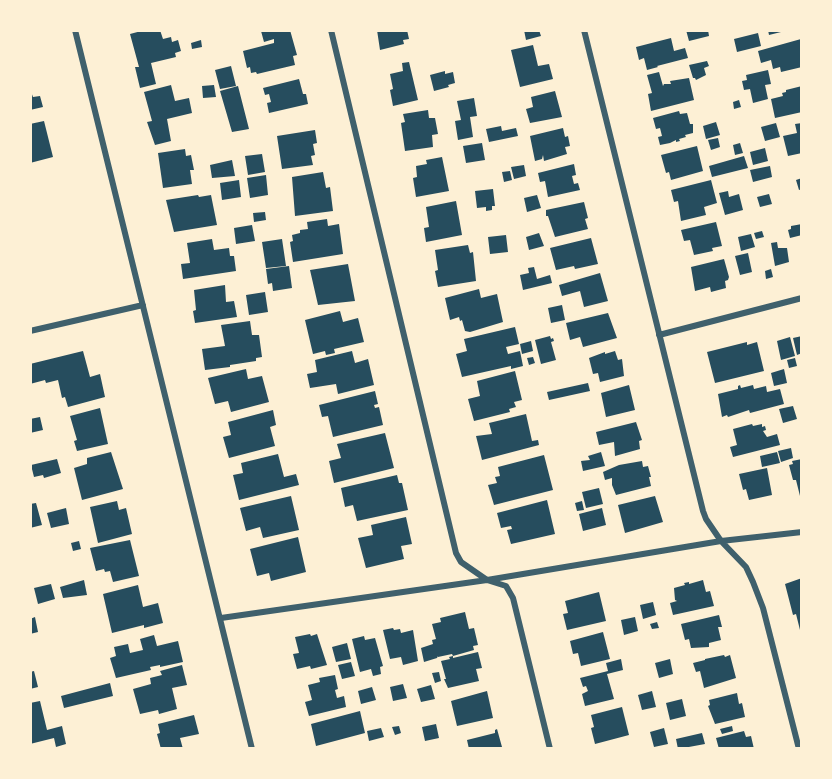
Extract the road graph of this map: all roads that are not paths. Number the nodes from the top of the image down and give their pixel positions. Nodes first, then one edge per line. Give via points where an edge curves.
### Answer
1 (75, 30) edge
2 (331, 30) edge
3 (584, 30) edge
4 (802, 298) edge
5 (143, 306) junction
6 (30, 331) edge
7 (658, 335) junction
8 (802, 532) edge
9 (722, 541) junction
10 (487, 580) junction
11 (220, 618) junction
12 (252, 749) edge
13 (550, 749) edge
14 (799, 749) edge

1 - 5 street
2 - 10 street via 456,553 461,562
3 - 7 street
4 - 7 street
5 - 6 street
5 - 11 street
7 - 9 street via 703,511
8 - 9 street
9 - 10 street
9 - 14 street via 747,567 763,608
10 - 11 street
10 - 13 street via 506,586 513,598
11 - 12 street

